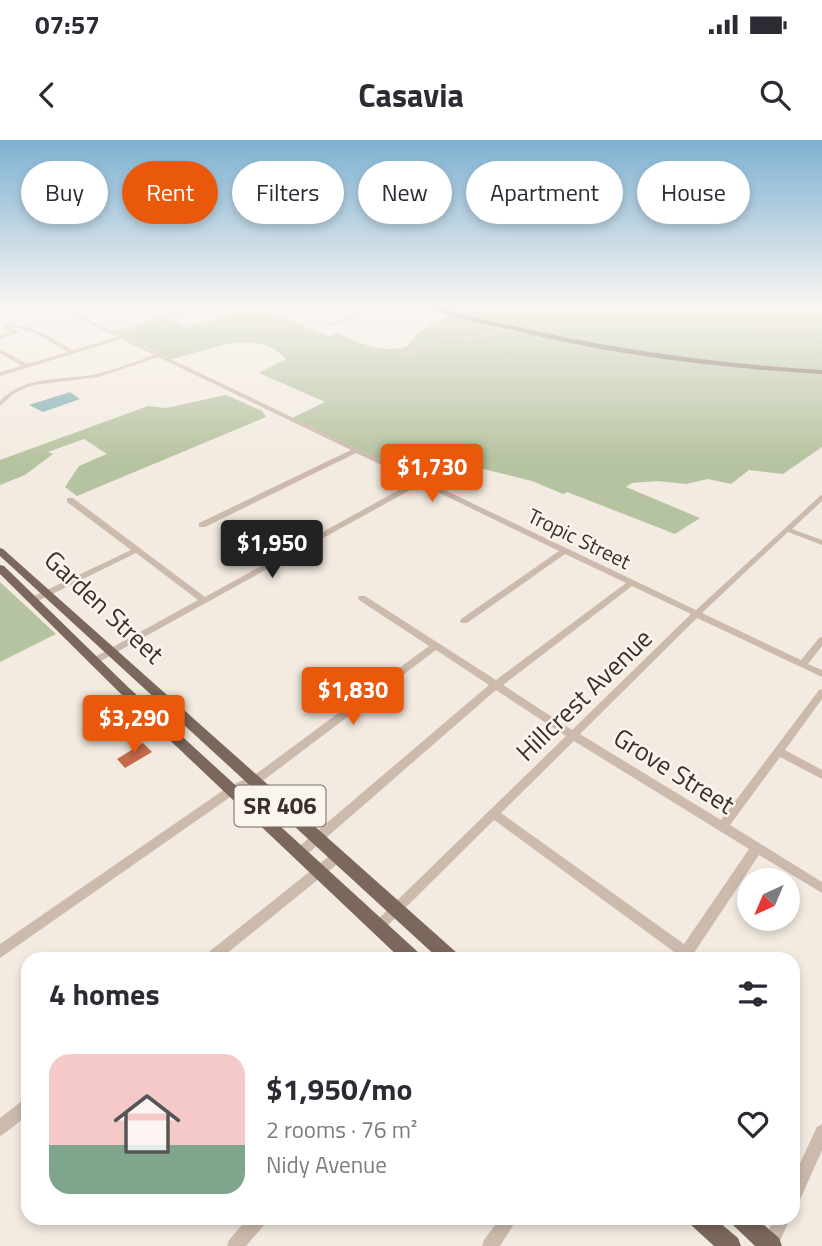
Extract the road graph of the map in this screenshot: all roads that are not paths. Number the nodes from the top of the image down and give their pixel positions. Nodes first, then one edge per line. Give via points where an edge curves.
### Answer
1 (11, 358) edge
2 (54, 358) edge
3 (151, 358) edge
4 (159, 358) edge
5 (662, 358) edge
6 (26, 366) junction
7 (822, 372) edge
8 (0, 374) edge
9 (0, 404) edge
10 (355, 451) junction
11 (419, 482) junction
12 (822, 497) edge
13 (70, 500) dead end
14 (202, 525) dead end
15 (789, 530) junction
16 (822, 543) edge
17 (135, 551) junction
18 (564, 551) junction
19 (3, 557) edge
20 (0, 568) edge
21 (631, 583) junction
22 (48, 593) junction
23 (362, 598) dead end
24 (34, 599) junction
25 (205, 601) junction
26 (696, 614) junction
27 (77, 620) junction
28 (464, 621) dead end
29 (62, 627) junction
30 (822, 640) edge
31 (435, 646) junction
32 (111, 652) junction
33 (96, 660) junction
34 (802, 665) junction
35 (822, 674) edge
36 (496, 685) junction
37 (822, 692) edge
38 (196, 730) junction
39 (573, 735) junction
40 (184, 745) junction
41 (779, 752) junction
42 (822, 775) edge
43 (253, 782) junction
44 (232, 790) junction
45 (493, 813) junction
46 (722, 827) junction
47 (317, 839) junction
48 (757, 848) junction
49 (300, 853) junction
50 (337, 857) junction
51 (319, 870) junction
52 (822, 888) edge
53 (396, 910) junction
54 (378, 927) junction
55 (0, 952) edge
56 (219, 952) edge
57 (405, 952) edge
58 (443, 952) edge
59 (679, 952) edge
60 (687, 952) edge
61 (21, 1111) edge
62 (0, 1128) edge
63 (822, 1132) edge
64 (800, 1181) edge
65 (253, 1225) edge
66 (505, 1225) edge
67 (706, 1225) edge
68 (748, 1225) edge
69 (779, 1225) edge
70 (234, 1246) edge
71 (490, 1246) edge
72 (730, 1246) edge
73 (770, 1246) edge

1 - 6 street
2 - 6 street
3 - 9 street via 100,375 38,383 12,393
4 - 10 street, Tropic Street
5 - 7 main road
6 - 8 street
10 - 11 street, Tropic Street
10 - 14 street
11 - 18 street, Tropic Street
11 - 25 street
12 - 15 street, Hillcrest Avenue
13 - 17 street
15 - 16 street
15 - 26 street, Hillcrest Avenue
17 - 22 street
17 - 25 street
18 - 21 street, Tropic Street
18 - 28 street
19 - 22 main road, Garden Street / SR 406
20 - 24 main road, Garden Street / SR 406
21 - 26 street, Tropic Street
21 - 36 street
22 - 24 street
22 - 27 main road, Garden Street / SR 406
23 - 31 street, Grove Street
24 - 29 main road, Garden Street / SR 406
25 - 32 street
26 - 34 street, Tropic Street
26 - 39 street, Hillcrest Avenue
27 - 29 street
27 - 32 main road, Garden Street / SR 406
29 - 33 main road, Garden Street / SR 406
30 - 34 street
31 - 36 street, Grove Street
31 - 43 street
32 - 33 street
32 - 38 main road, Garden Street / SR 406
33 - 40 main road, Garden Street / SR 406
34 - 35 street, Tropic Street
36 - 39 street, Grove Street
36 - 47 street
37 - 41 street
38 - 40 main road
38 - 43 main road, Garden Street / SR 406
39 - 45 street, Hillcrest Avenue
39 - 46 street, Grove Street
40 - 44 main road, Garden Street / SR 406
41 - 42 street
41 - 46 street
43 - 44 street
43 - 47 main road, Garden Street / SR 406
44 - 49 main road, Garden Street / SR 406
44 - 55 street
45 - 53 street, Hillcrest Avenue
45 - 59 street
46 - 48 street, Grove Street
47 - 49 street
47 - 50 main road, Garden Street / SR 406
48 - 52 street, Grove Street
48 - 60 street
49 - 51 main road, Garden Street / SR 406
50 - 51 street
50 - 53 main road, Garden Street / SR 406
51 - 54 main road, Garden Street / SR 406
51 - 56 street
53 - 54 street, Hillcrest Avenue
53 - 58 main road, Garden Street / SR 406
54 - 57 main road, Garden Street / SR 406
61 - 62 street
63 - 64 street
65 - 70 street
66 - 71 street
67 - 72 main road
68 - 73 main road
69 - 73 street

